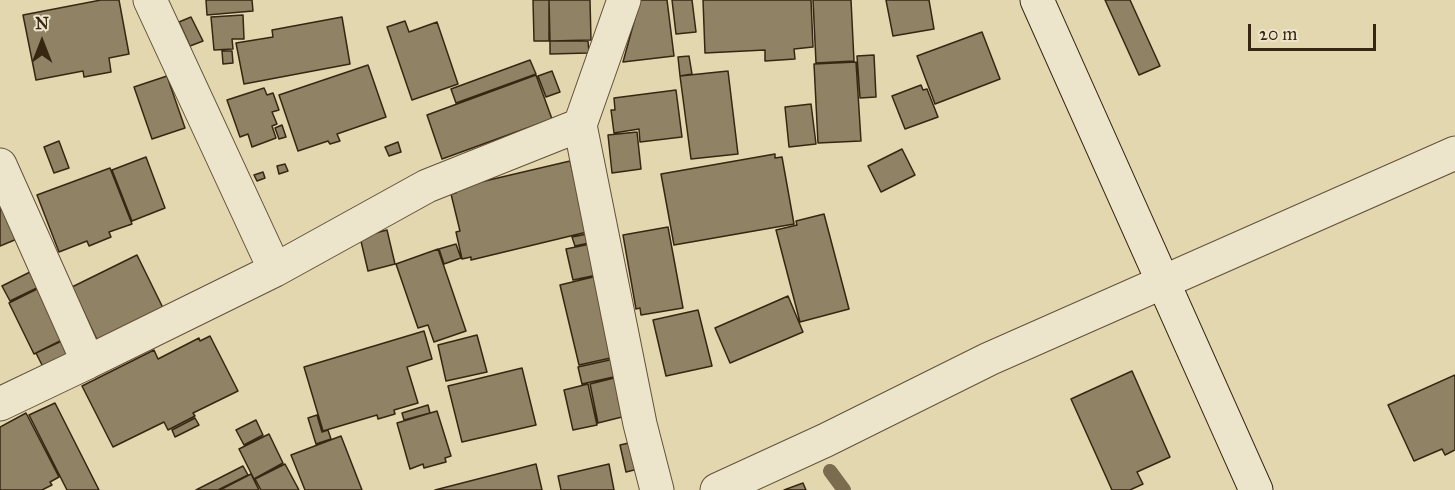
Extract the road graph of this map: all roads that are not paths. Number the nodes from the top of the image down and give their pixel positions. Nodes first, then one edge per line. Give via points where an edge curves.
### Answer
1 (150, 0) edge
2 (624, 0) edge
3 (1037, 0) edge
4 (580, 124) junction
5 (1455, 153) edge
6 (0, 165) edge
7 (275, 270) junction
8 (1162, 282) junction
9 (88, 362) junction
10 (0, 404) edge
11 (657, 490) edge
12 (717, 490) edge
13 (1256, 490) edge

1 - 7 street
2 - 4 street
3 - 8 street
4 - 7 street via 427,186
4 - 11 street via 640,424
5 - 8 street
6 - 9 street
7 - 9 street
8 - 12 street via 989,359
8 - 13 street
9 - 10 street

